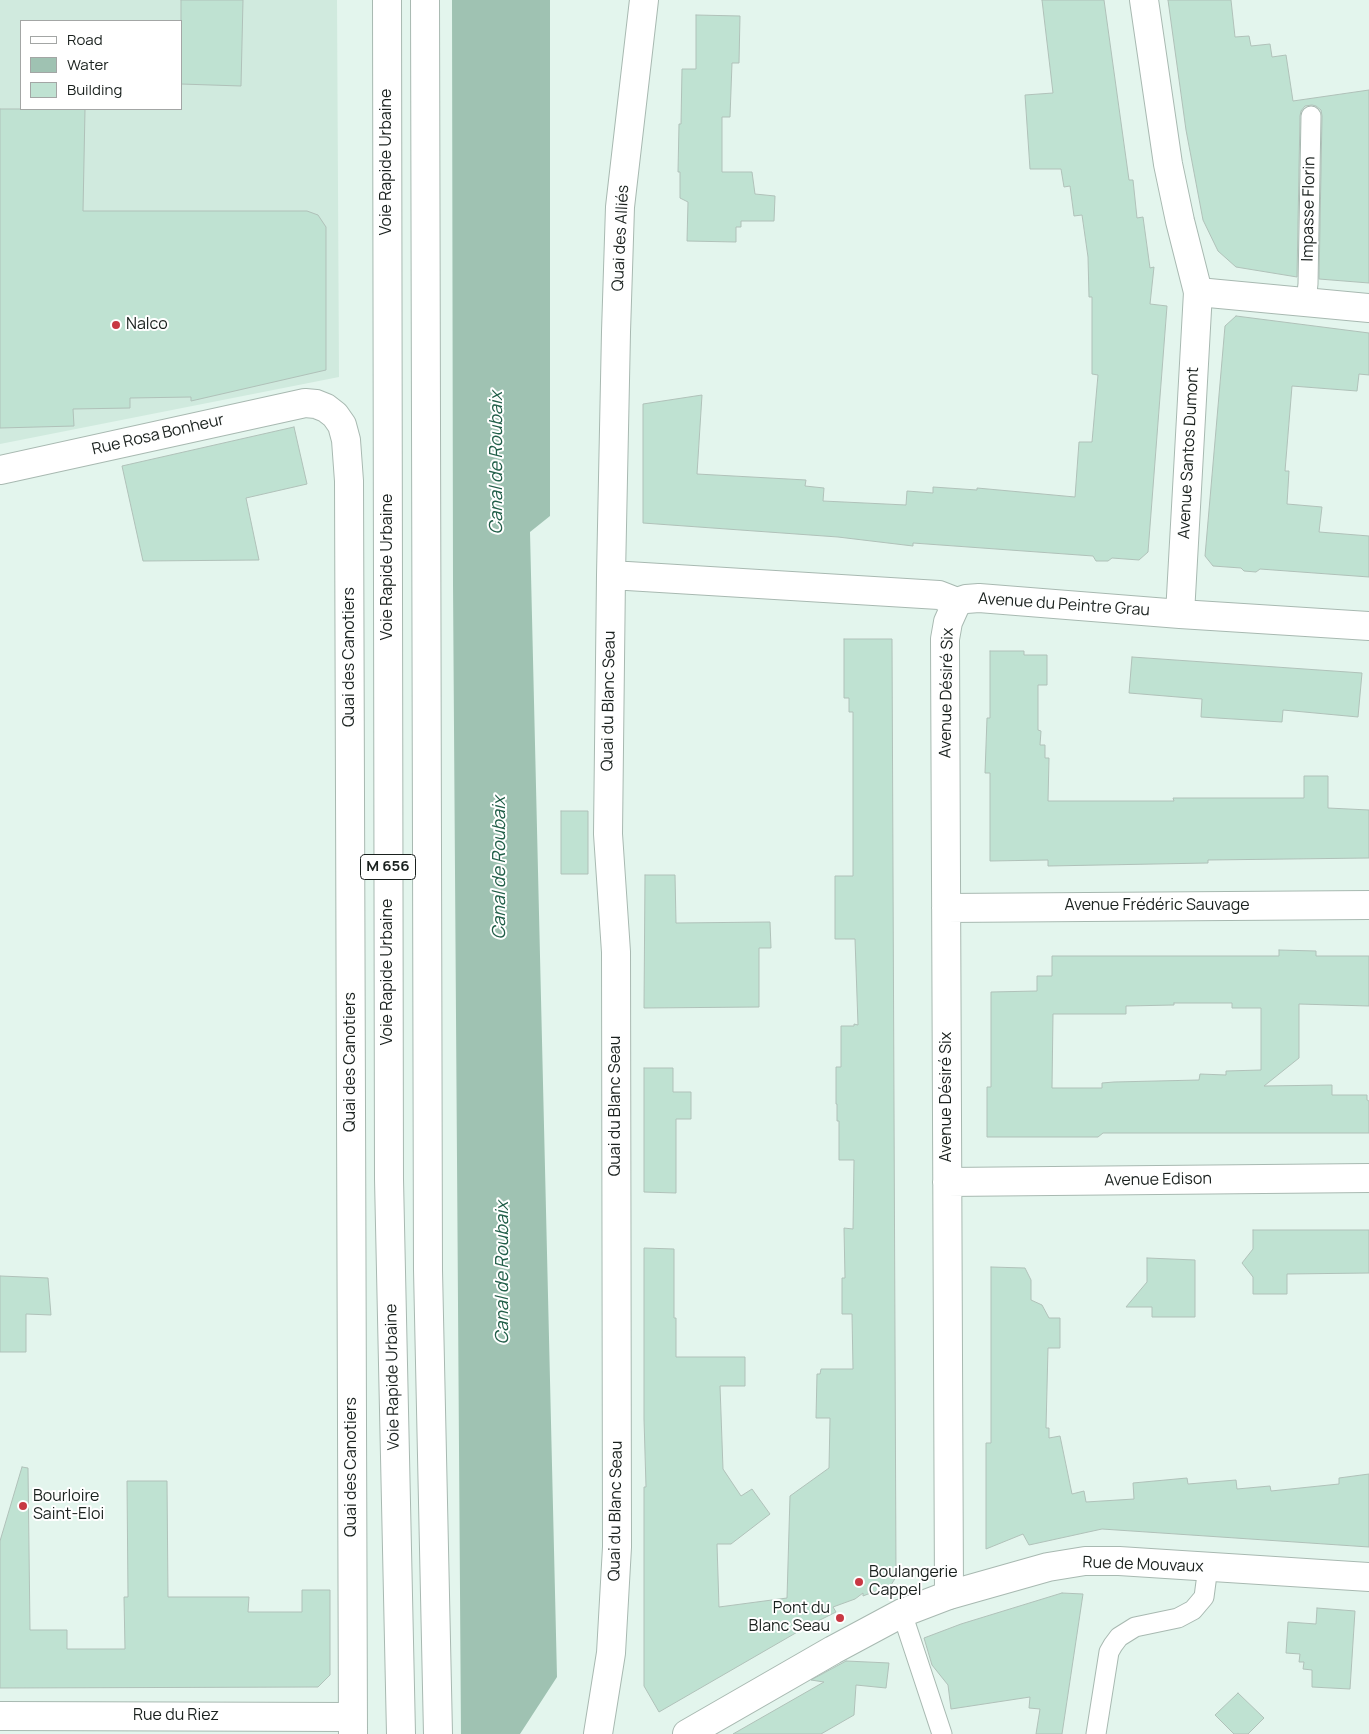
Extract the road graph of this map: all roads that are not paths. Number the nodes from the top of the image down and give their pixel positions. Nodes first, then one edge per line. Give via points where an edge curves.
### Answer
1 (387, 0) edge
2 (425, 0) edge
3 (644, 0) edge
4 (1144, 0) edge
5 (1311, 116) dead end
6 (1198, 292) junction
7 (1306, 301) junction
8 (1369, 308) edge
9 (316, 404) joint
10 (0, 470) edge
11 (613, 476) joint
12 (611, 575) junction
13 (957, 602) junction
14 (1180, 614) junction
15 (1369, 626) edge
16 (1369, 905) edge
17 (946, 908) junction
18 (1369, 1178) edge
19 (947, 1182) junction
20 (1208, 1567) junction
21 (1369, 1576) edge
22 (949, 1595) junction
23 (902, 1613) junction
24 (0, 1716) edge
25 (83, 1725) edge
26 (352, 1725) edge
27 (401, 1734) edge
28 (438, 1734) edge
29 (598, 1734) edge
30 (687, 1734) edge
31 (942, 1734) edge
32 (1096, 1734) edge

1 - 27 main road, Voie Rapide Urbaine / M 656 via 389,1178
2 - 28 main road, M 656 via 428,1270
3 - 11 main road, Quai des Alliés via 620,207
4 - 6 main road, Avenue Santos Dumont via 1170,173
5 - 7 lane, Impasse Florin
6 - 7 main road
6 - 14 main road, Avenue Santos Dumont
7 - 8 main road
9 - 10 main road, Rue Rosa Bonheur via 287,406
9 - 26 main road, Quai des Canotiers via 335,415 342,425 349,481
11 - 12 main road, Quai du Blanc Seau
12 - 13 main road, Avenue du Peintre Grau via 939,595
12 - 29 main road, Quai du Blanc Seau via 608,834 616,952 617,1547 611,1653
13 - 14 main road, Avenue du Peintre Grau via 979,598
13 - 17 main road, Avenue Désiré Six via 945,639
14 - 15 main road, Avenue du Peintre Grau
16 - 17 main road, Avenue Frédéric Sauvage
17 - 19 main road, Avenue Désiré Six
18 - 19 main road, Avenue Edison
19 - 22 main road, Avenue Désiré Six
20 - 21 main road, Rue de Mouvaux
20 - 22 main road, Rue de Mouvaux via 1086,1561 1048,1567
20 - 32 lane via 1204,1597 1193,1610 1178,1618 1135,1627 1113,1645
22 - 23 main road, Rue de Mouvaux
23 - 30 main road, Rue de Mouvaux
23 - 31 lane
24 - 25 main road, Rue du Riez
25 - 26 main road, Rue du Riez

